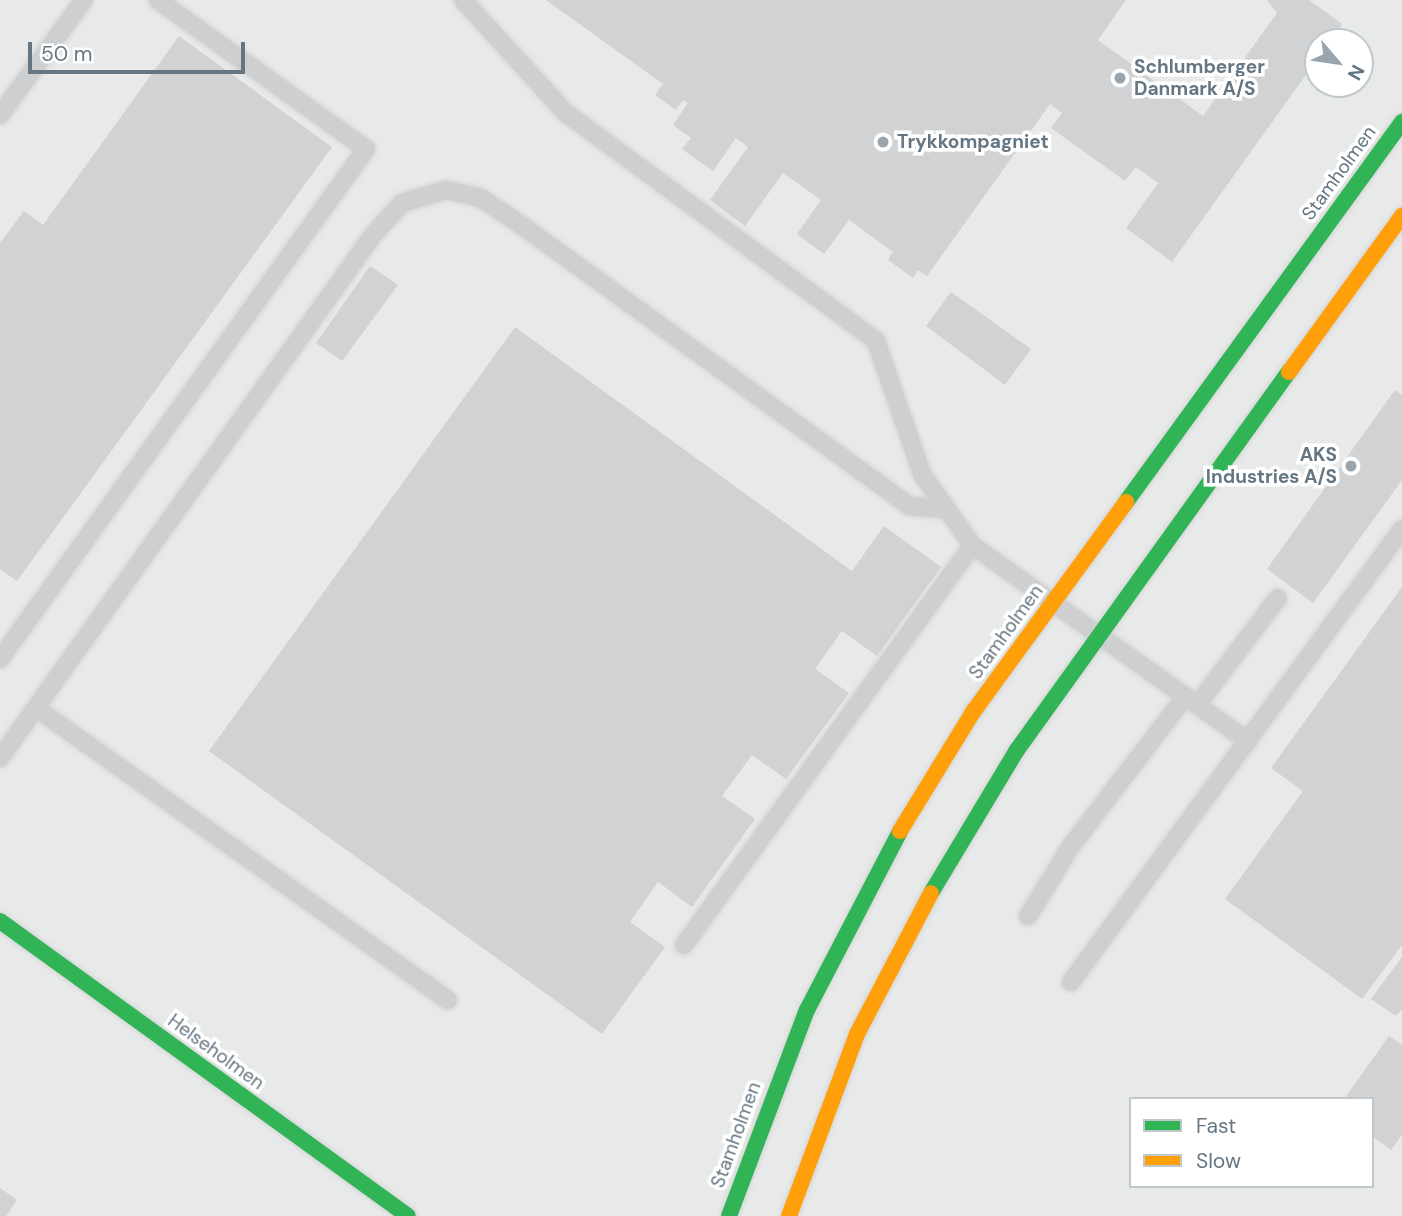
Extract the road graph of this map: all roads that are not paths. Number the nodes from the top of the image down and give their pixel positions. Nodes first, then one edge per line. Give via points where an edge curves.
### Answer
1 (84, 0) edge
2 (158, 0) edge
3 (463, 0) edge
4 (0, 115) edge
5 (1402, 122) edge
6 (1402, 216) edge
7 (942, 509) junction
8 (1402, 529) edge
9 (972, 545) junction
10 (1278, 598) dead end
11 (1053, 603) junction
12 (1099, 635) junction
13 (0, 659) edge
14 (1191, 701) junction
15 (36, 708) junction
16 (1248, 741) junction
17 (0, 758) edge
18 (1028, 916) dead end
19 (0, 921) edge
20 (684, 945) dead end
21 (1071, 982) dead end
22 (448, 1000) dead end
23 (408, 1216) edge
24 (729, 1216) edge
25 (789, 1216) edge

1 - 4 lane
2 - 13 lane via 366,149
3 - 7 lane via 566,113 876,341 922,474
5 - 11 street, Stamholmen
6 - 12 street
7 - 9 lane
7 - 15 lane via 909,506 524,227 481,198 446,190 402,204 373,235
8 - 16 lane
9 - 11 lane
9 - 20 lane
10 - 14 lane
11 - 12 lane
11 - 24 street, Stamholmen via 973,712 856,909 807,1010
12 - 14 lane
12 - 25 street via 1017,750 905,934 858,1034
14 - 16 lane
14 - 18 lane via 1071,846
15 - 17 lane
15 - 22 lane
16 - 21 lane
19 - 23 street, Helseholmen via 373,1204

